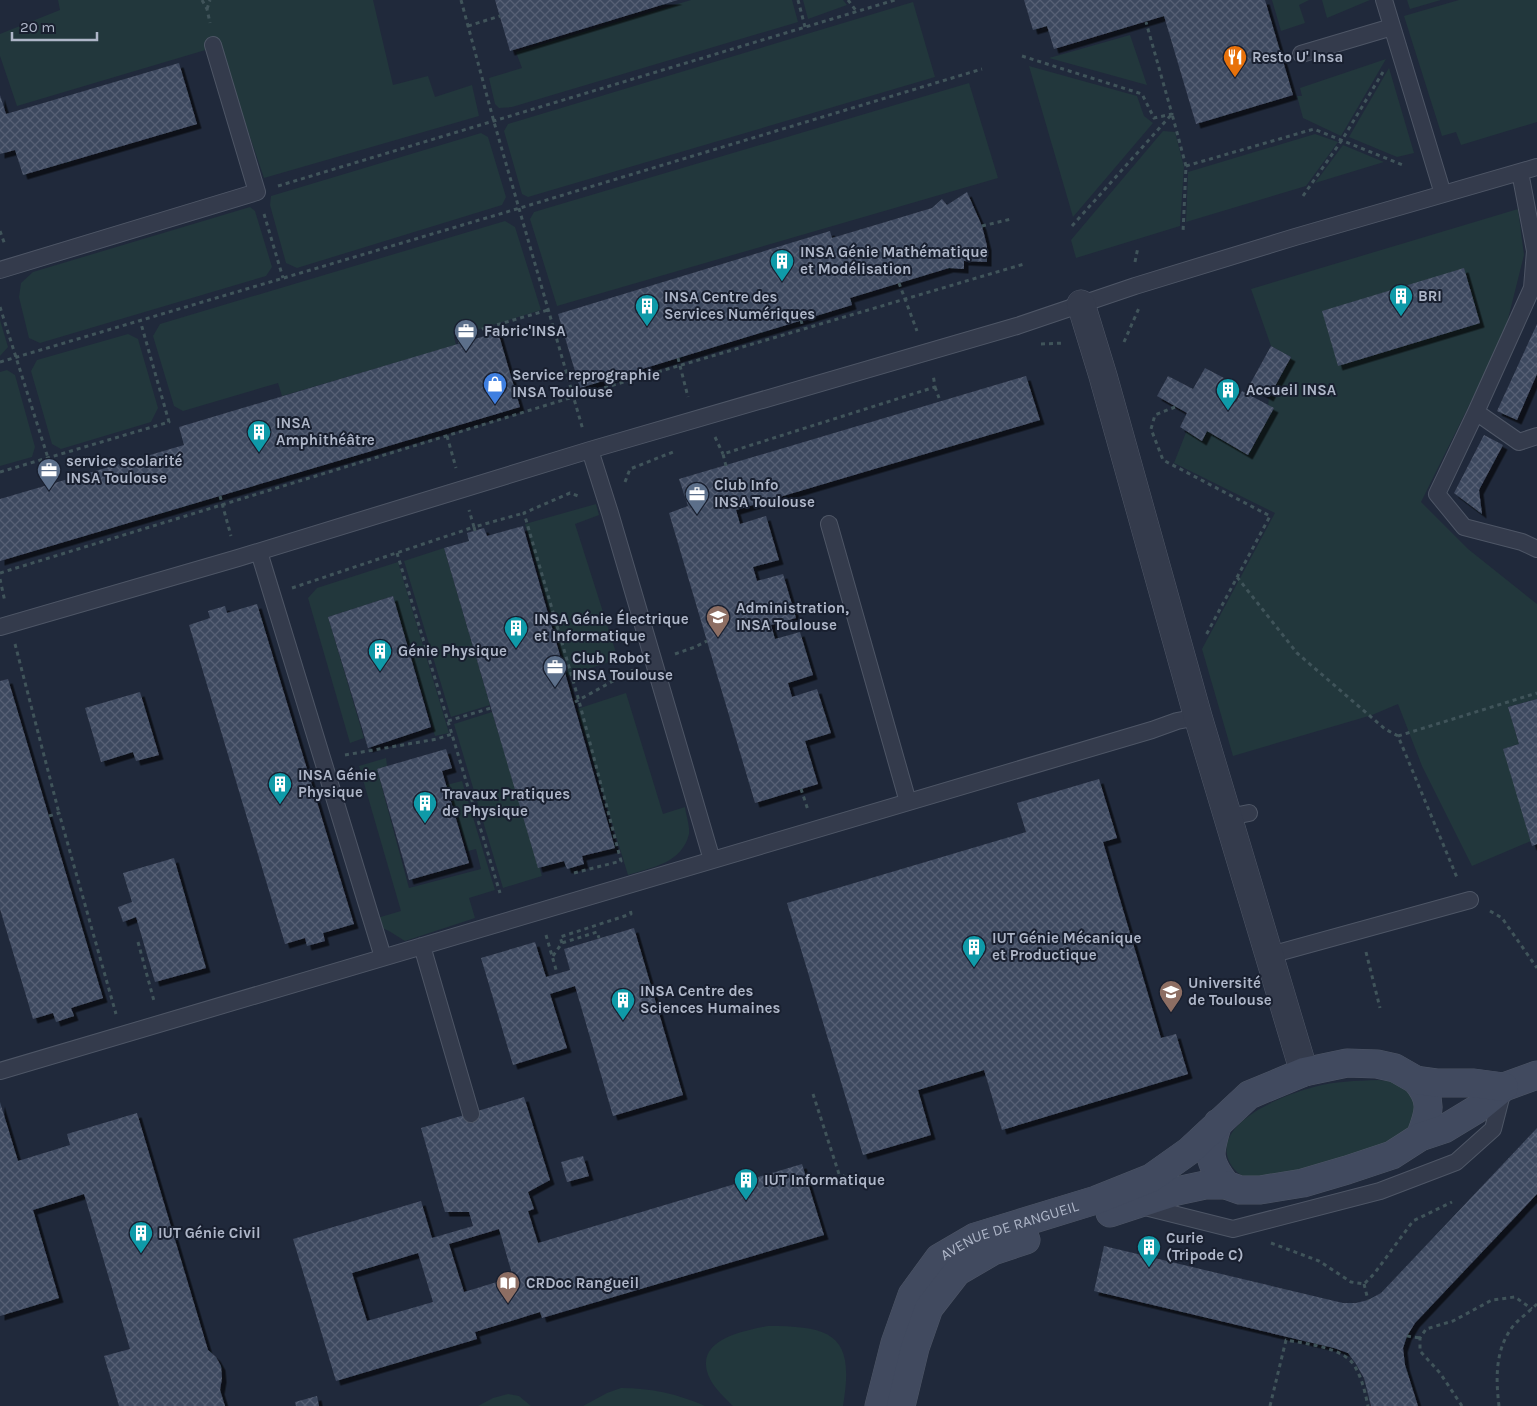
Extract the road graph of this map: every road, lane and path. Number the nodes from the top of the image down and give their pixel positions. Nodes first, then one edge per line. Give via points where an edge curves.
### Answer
1 (210, 0) edge
2 (461, 0) edge
3 (798, 0) edge
4 (848, 0) edge
5 (895, 0) edge
6 (1384, 0) edge
7 (207, 9) dead end
8 (857, 12) junction
9 (500, 16) dead end
10 (1146, 22) dead end
11 (468, 26) junction
12 (805, 27) junction
13 (1392, 27) junction
14 (213, 45) dead end
15 (1301, 54) dead end
16 (1022, 56) dead end
17 (1386, 67) dead end
18 (982, 69) dead end
19 (1172, 114) junction
20 (494, 122) junction
21 (1342, 140) junction
22 (1186, 166) junction
23 (1403, 166) dead end
24 (1537, 167) edge
25 (1520, 172) junction
26 (257, 192) junction
27 (1443, 194) junction
28 (1303, 196) dead end
29 (520, 208) junction
30 (1011, 218) dead end
31 (982, 226) dead end
32 (1072, 226) dead end
33 (1183, 233) dead end
34 (1024, 264) dead end
35 (0, 270) edge
36 (283, 278) junction
37 (899, 283) dead end
38 (904, 299) junction
39 (1081, 304) junction
40 (1141, 304) dead end
41 (0, 307) edge
42 (548, 310) junction
43 (140, 320) junction
44 (800, 320) dead end
45 (803, 328) junction
46 (1124, 342) dead end
47 (460, 343) dead end
48 (1040, 344) dead end
49 (1068, 349) dead end
50 (16, 357) junction
51 (678, 358) dead end
52 (0, 362) edge
53 (680, 365) junction
54 (933, 372) dead end
55 (935, 386) junction
56 (573, 397) junction
57 (688, 397) dead end
58 (939, 398) dead end
59 (1175, 407) dead end
60 (1476, 412) junction
61 (578, 416) dead end
62 (1537, 436) edge
63 (708, 439) dead end
64 (590, 450) junction
65 (674, 451) dead end
66 (723, 454) junction
67 (48, 458) junction
68 (726, 466) dead end
69 (0, 472) edge
70 (624, 484) dead end
71 (220, 496) dead end
72 (589, 500) dead end
73 (222, 505) junction
74 (524, 513) junction
75 (829, 524) dead end
76 (1537, 549) edge
77 (259, 552) junction
78 (397, 553) junction
79 (238, 558) junction
80 (0, 573) edge
81 (0, 579) edge
82 (289, 589) dead end
83 (5, 626) edge
84 (707, 641) dead end
85 (672, 655) dead end
86 (640, 666) dead end
87 (1537, 693) edge
88 (577, 702) junction
89 (491, 708) dead end
90 (1198, 717) junction
91 (448, 721) junction
92 (452, 734) junction
93 (1398, 736) junction
94 (339, 756) dead end
95 (908, 802) junction
96 (59, 813) junction
97 (49, 816) dead end
98 (712, 860) junction
99 (574, 873) dead end
100 (500, 893) dead end
101 (1470, 900) junction
102 (631, 914) dead end
103 (1360, 931) junction
104 (546, 935) dead end
105 (599, 938) dead end
106 (138, 942) dead end
107 (562, 943) junction
108 (422, 946) junction
109 (1270, 955) junction
110 (553, 956) junction
111 (383, 958) junction
112 (1537, 968) edge
113 (557, 974) dead end
114 (1380, 1008) dead end
115 (160, 1024) junction
116 (122, 1035) junction
117 (0, 1071) edge
118 (1304, 1072) junction
119 (1537, 1076) edge
120 (1416, 1080) junction
121 (1504, 1087) junction
122 (813, 1094) dead end
123 (471, 1114) dead end
124 (1218, 1123) junction
125 (1420, 1137) junction
126 (855, 1181) dead end
127 (1226, 1185) junction
128 (1452, 1202) dead end
129 (1134, 1204) junction
130 (1233, 1229) junction
131 (1364, 1284) junction
132 (1368, 1300) dead end
133 (1537, 1304) edge
134 (1532, 1309) junction
135 (1407, 1336) dead end
136 (1420, 1338) junction
137 (880, 1406) edge
138 (901, 1406) edge
139 (1270, 1406) edge
140 (1368, 1406) edge
141 (1462, 1406) edge
142 (1499, 1406) edge

1 - 7 path
2 - 11 path
3 - 12 path
4 - 8 path
5 - 8 path
6 - 13 lane
8 - 12 path
9 - 11 path
10 - 19 path
11 - 20 path
12 - 20 path
13 - 15 lane
13 - 27 lane
14 - 26 lane
16 - 19 path via 1142,94 1154,118
17 - 21 path
18 - 29 path
19 - 22 path
19 - 32 path
20 - 26 path
20 - 29 path
21 - 22 path via 1314,129
21 - 23 path
21 - 28 path
22 - 33 path
24 - 25 lane
25 - 27 lane
25 - 60 lane via 1534,251 1532,288
26 - 35 lane
26 - 36 path
27 - 39 lane
29 - 36 path
29 - 42 path
30 - 31 path
34 - 38 path
36 - 43 path
37 - 38 path
38 - 45 path
39 - 64 lane via 1017,326
39 - 90 street via 1104,376
40 - 46 path
41 - 50 path
42 - 47 path via 458,336
42 - 56 path
43 - 50 path
43 - 67 path via 169,422
44 - 45 path
45 - 53 path
48 - 49 path via 1065,343
50 - 52 path
50 - 67 path
51 - 53 path
53 - 56 path
53 - 57 path
54 - 55 path
55 - 58 path
55 - 66 path
56 - 61 path
56 - 73 path
59 - 93 path via 1155,415 1151,430 1163,460 1270,516 1237,577 1297,652
60 - 62 lane via 1519,442
60 - 76 lane via 1437,494 1464,527
63 - 66 path via 715,437
64 - 77 lane
64 - 98 lane
65 - 70 path via 630,469
66 - 68 path
67 - 69 path
71 - 73 path
72 - 74 path via 570,493
73 - 79 path
73 - 80 path
74 - 78 path
74 - 88 path
75 - 95 lane
77 - 79 lane
77 - 111 lane
78 - 82 path
78 - 91 path
79 - 83 lane
81 - 83 path
83 - 96 path
84 - 85 path
86 - 88 path
87 - 93 path
88 - 99 path via 620,861
89 - 91 path
90 - 95 lane
90 - 109 street via 1239,815
91 - 92 path
92 - 94 path
92 - 100 path
93 - 101 path via 1462,889
95 - 98 lane
96 - 97 path
96 - 116 path
98 - 108 lane
101 - 103 lane
101 - 112 path via 1502,918
102 - 107 path via 560,937
103 - 109 lane
103 - 114 path
104 - 110 path
105 - 107 path via 597,932
106 - 115 path
107 - 110 path
108 - 111 lane
108 - 123 lane
109 - 118 street
110 - 113 path
111 - 115 lane
115 - 116 lane
116 - 117 lane
118 - 120 street, AVENUE DE RANGUEIL via 1347,1063 1377,1064 1395,1068
118 - 124 street, AVENUE DE RANGUEIL via 1249,1095
119 - 121 street, AVENUE DE RANGUEIL
120 - 121 street, AVENUE DE RANGUEIL
120 - 125 street, AVENUE DE RANGUEIL via 1430,1102
121 - 125 street, AVENUE DE RANGUEIL via 1477,1109 1444,1129
121 - 130 lane via 1493,1129 1456,1162 1380,1191
122 - 126 path via 839,1174
124 - 127 street via 1210,1160
124 - 137 street, AVENUE DE RANGUEIL via 1189,1151 1151,1178 1096,1200 976,1237 939,1258 912,1295 895,1343
125 - 127 street, AVENUE DE RANGUEIL via 1392,1155 1303,1183 1260,1190 1240,1190
127 - 129 street, AVENUE DE RANGUEIL via 1205,1185
128 - 131 path via 1413,1221
129 - 130 lane
129 - 138 street, AVENUE DE RANGUEIL via 993,1251 957,1272 929,1308
130 - 131 path via 1319,1261 1351,1282
131 - 132 path
133 - 134 path
134 - 136 path via 1516,1296 1492,1300 1453,1321 1426,1330
134 - 142 path via 1509,1330 1502,1347 1497,1386
135 - 136 path
136 - 141 path via 1420,1351 1440,1373
139 - 140 path via 1286,1340 1331,1349 1354,1364 1362,1380

